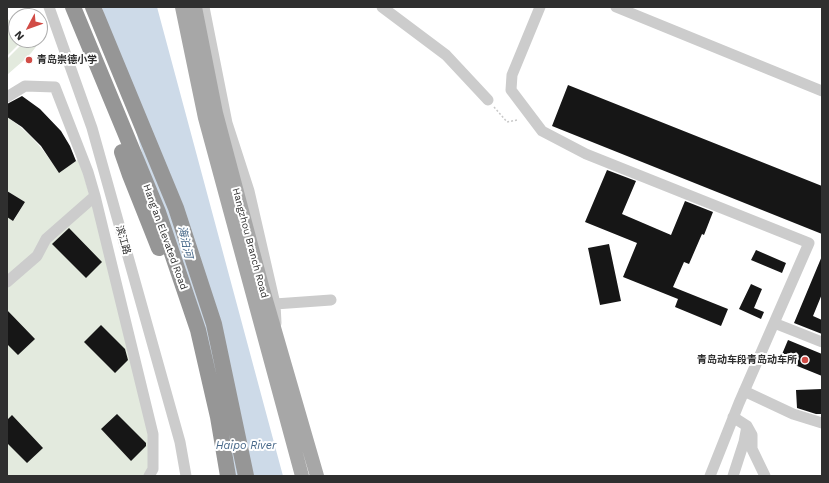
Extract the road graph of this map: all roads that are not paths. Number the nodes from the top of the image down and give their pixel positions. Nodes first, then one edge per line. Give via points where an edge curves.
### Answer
1 (49, 7) edge
2 (73, 7) edge
3 (93, 7) edge
4 (182, 7) edge
5 (195, 7) edge
6 (204, 7) edge
7 (382, 7) edge
8 (540, 7) edge
9 (616, 7) edge
10 (84, 32) junction
11 (822, 91) edge
12 (7, 97) edge
13 (488, 100) road end
14 (167, 187) junction
15 (95, 196) junction
16 (7, 282) edge
17 (256, 287) junction
18 (331, 300) dead end
19 (275, 304) junction
20 (774, 323) junction
21 (277, 340) junction
22 (822, 342) edge
23 (744, 391) junction
24 (734, 416) junction
25 (822, 423) edge
26 (747, 426) junction
27 (149, 476) edge
28 (186, 476) edge
29 (218, 476) edge
30 (228, 476) edge
31 (246, 476) edge
32 (255, 476) edge
33 (302, 476) edge
34 (317, 476) edge
35 (710, 476) edge
36 (734, 476) edge
37 (765, 476) edge

1 - 28 street, 滨江路 via 92,128 180,442
2 - 10 highway, Hang'an Elevated Road
3 - 14 highway, Hang'an Elevated Road
4 - 17 main road, Hangzhou Branch Road via 205,118
5 - 17 main road, Hangzhou Branch Road via 216,113
6 - 19 street via 227,123 249,191
7 - 13 street via 446,56
8 - 20 street via 510,85 511,90 542,131 586,154 808,243
9 - 11 street
10 - 29 highway via 130,175 188,331 211,427
10 - 30 highway, Hang'an Elevated Road via 158,212 198,330 218,417
12 - 15 street via 25,86 55,87
14 - 31 highway, Hang'an Elevated Road via 214,324
14 - 32 highway via 200,262 217,310 242,408
15 - 16 street via 46,239 37,256
15 - 27 street via 152,434 153,469
17 - 21 main road, Hangzhou Branch Road
17 - 33 main road, Hangzhou Branch Road
18 - 19 street
19 - 21 street
20 - 22 street
20 - 23 street
21 - 34 main road, Hangzhou Branch Road
23 - 24 street
23 - 25 street via 793,414
24 - 26 street
24 - 35 street
26 - 36 street
26 - 37 street via 752,435 752,449

